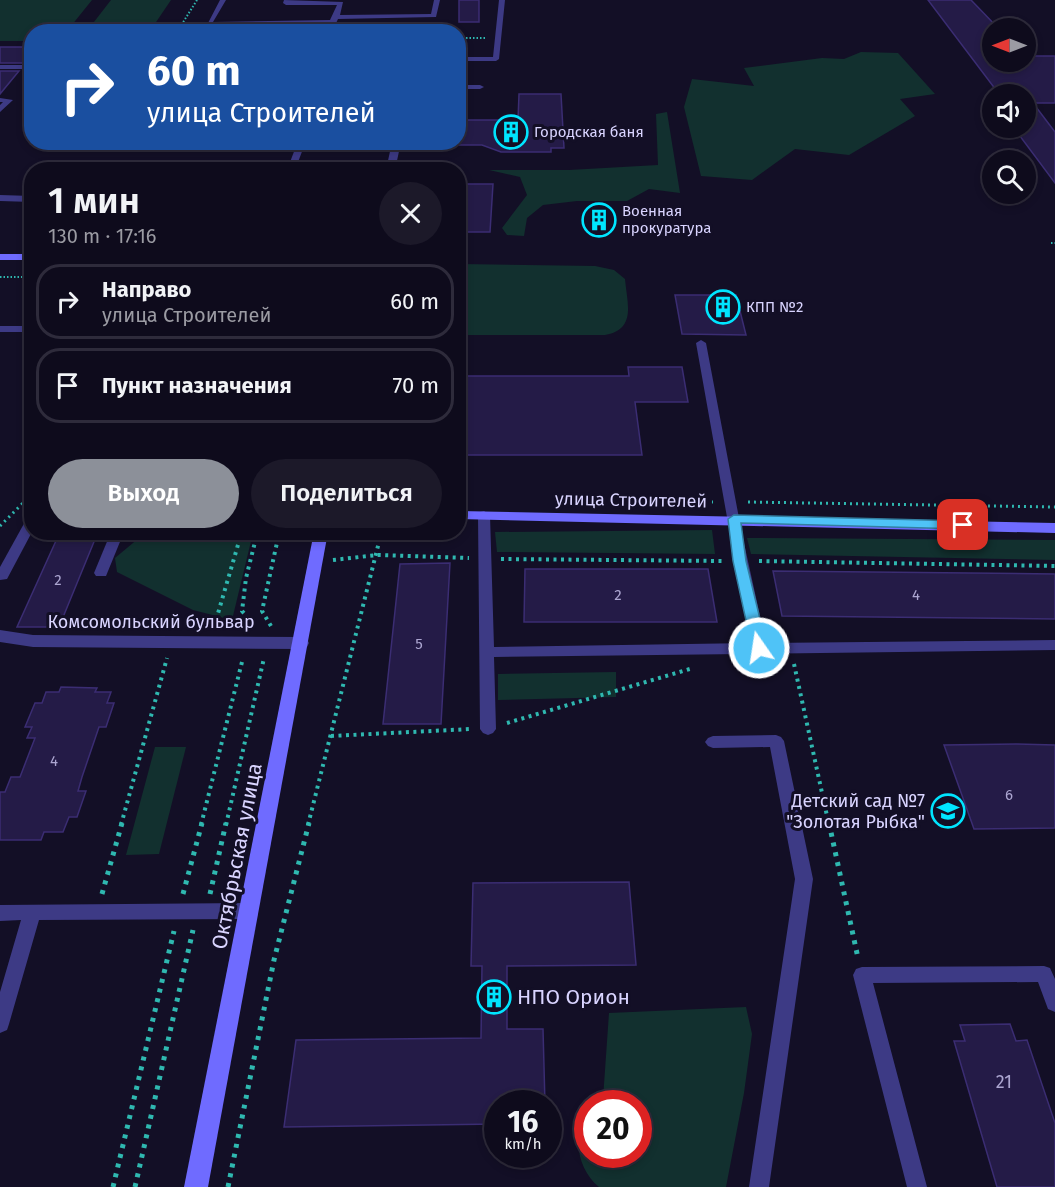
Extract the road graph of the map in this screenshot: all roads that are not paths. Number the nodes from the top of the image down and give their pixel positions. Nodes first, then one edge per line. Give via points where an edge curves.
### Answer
1 (223, 0) edge
2 (287, 0) edge
3 (437, 0) edge
4 (502, 0) edge
5 (334, 20) junction
6 (332, 24) edge
7 (466, 59) edge
8 (0, 67) edge
9 (24, 67) edge
10 (466, 87) edge
11 (480, 87) dead end
12 (0, 100) edge
13 (0, 110) edge
14 (0, 198) edge
15 (24, 199) edge
16 (0, 257) edge
17 (24, 257) edge
18 (0, 328) edge
19 (24, 329) edge
20 (701, 343) dead end
21 (466, 515) edge
22 (484, 515) junction
23 (734, 519) junction
24 (1055, 528) edge
25 (24, 535) edge
26 (115, 540) edge
27 (320, 540) edge
28 (101, 573) dead end
29 (2, 576) dead end
30 (0, 636) edge
31 (301, 643) junction
32 (1055, 645) edge
33 (759, 648) junction
34 (486, 652) junction
35 (488, 729) road end
36 (713, 742) dead end
37 (249, 911) junction
38 (0, 913) edge
39 (33, 913) junction
40 (1055, 1003) edge
41 (0, 1024) edge
42 (196, 1187) edge
43 (759, 1187) edge
44 (917, 1187) edge

1 - 5 lane via 209,24
2 - 5 lane via 286,3 341,3
3 - 5 lane via 435,16
4 - 7 lane via 496,59
5 - 6 lane
8 - 9 lane
10 - 11 lane
12 - 13 lane via 9,100
14 - 15 lane
16 - 17 street
18 - 19 lane
20 - 23 lane
21 - 22 street, улица Строителей
22 - 23 street, улица Строителей
22 - 34 lane
23 - 24 street, улица Строителей
23 - 33 lane via 739,561
25 - 29 lane
26 - 28 lane
27 - 31 street, Октябрьская улица
30 - 31 street, Комсомольский бульвар via 33,641
31 - 37 street, Октябрьская улица
32 - 33 lane
33 - 34 lane
34 - 35 lane
36 - 43 lane via 777,741 804,879
37 - 39 lane
37 - 42 street, Октябрьская улица
38 - 39 lane
39 - 41 lane
40 - 44 lane via 1044,974 862,975

